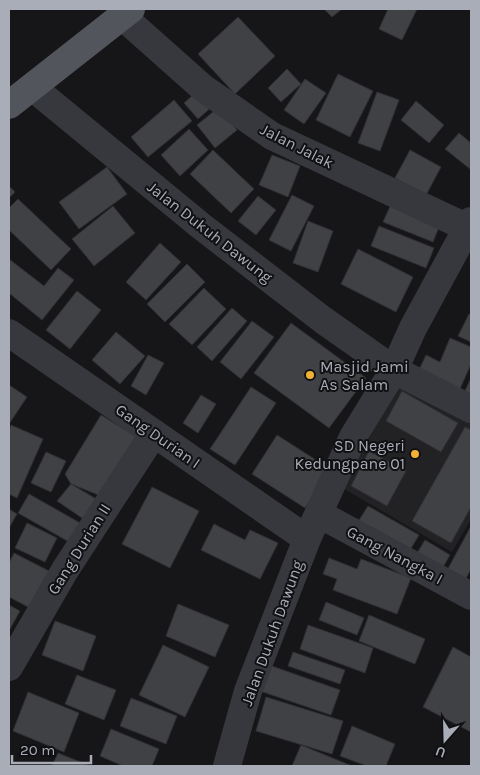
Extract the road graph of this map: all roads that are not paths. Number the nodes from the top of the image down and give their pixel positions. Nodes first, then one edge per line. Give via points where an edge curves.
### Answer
1 (127, 12) edge
2 (32, 87) junction
3 (9, 105) edge
4 (470, 224) edge
5 (9, 332) edge
6 (394, 370) junction
7 (471, 409) edge
8 (154, 433) junction
9 (319, 514) junction
10 (307, 539) junction
11 (471, 596) edge
12 (12, 654) edge
13 (236, 763) edge

1 - 2 main road
1 - 4 street, Jalan Jalak via 203,88 272,136
2 - 3 main road
2 - 6 street, Jalan Dukuh Dawung via 201,226
4 - 6 street, Jalan Dukuh Dawung via 413,328
5 - 8 street, Gang Durian I
6 - 7 street, Jalan Dukuh Dawung
6 - 9 street, Jalan Dukuh Dawung via 354,437
8 - 10 street, Gang Durian I
8 - 12 street, Gang Durian II
9 - 10 street, Jalan Dukuh Dawung
9 - 11 street, Gang Nangka I
10 - 13 street, Jalan Dukuh Dawung via 248,691

